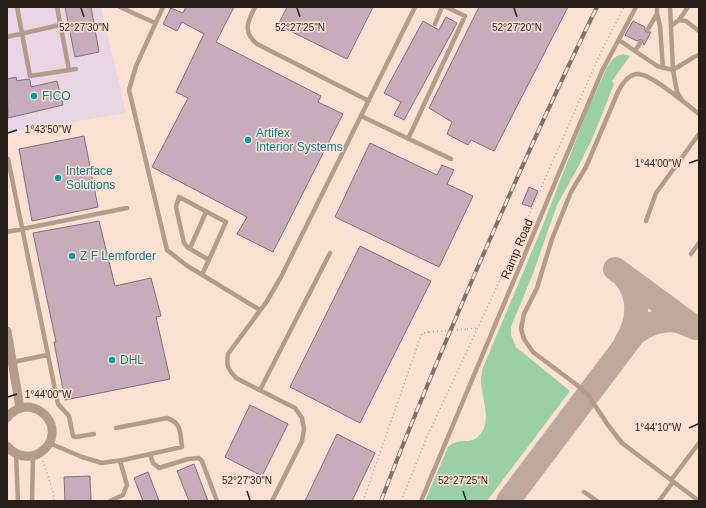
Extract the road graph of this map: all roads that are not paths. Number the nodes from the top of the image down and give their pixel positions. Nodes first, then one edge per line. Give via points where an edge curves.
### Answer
1 (17, 7) edge
2 (57, 7) edge
3 (120, 7) edge
4 (163, 7) edge
5 (255, 7) edge
6 (415, 7) edge
7 (442, 7) edge
8 (446, 7) edge
9 (636, 7) edge
10 (657, 7) edge
11 (670, 7) edge
12 (688, 7) edge
13 (657, 14) junction
14 (679, 20) junction
15 (155, 23) junction
16 (435, 24) dead end
17 (60, 25) junction
18 (671, 26) junction
19 (648, 29) dead end
20 (699, 31) edge
21 (22, 34) junction
22 (7, 37) edge
23 (619, 40) junction
24 (640, 43) dead end
25 (635, 51) junction
26 (699, 55) edge
27 (76, 68) dead end
28 (663, 68) junction
29 (69, 70) junction
30 (673, 70) junction
31 (368, 101) junction
32 (683, 102) junction
33 (699, 114) edge
34 (361, 116) junction
35 (699, 134) edge
36 (408, 139) junction
37 (8, 159) edge
38 (451, 159) dead end
39 (127, 208) dead end
40 (206, 212) junction
41 (646, 221) dead end
42 (22, 229) junction
43 (7, 232) edge
44 (699, 244) edge
45 (190, 248) junction
46 (330, 253) dead end
47 (691, 254) dead end
48 (209, 260) junction
49 (202, 275) junction
50 (260, 310) junction
51 (7, 331) edge
52 (48, 354) junction
53 (13, 362) junction
54 (260, 390) junction
55 (20, 408) junction
56 (7, 418) edge
57 (116, 428) dead end
58 (94, 434) dead end
59 (49, 443) junction
60 (699, 443) edge
61 (7, 446) edge
62 (150, 454) junction
63 (16, 455) junction
64 (37, 455) junction
65 (120, 461) junction
66 (672, 481) junction
67 (584, 492) dead end
68 (18, 501) edge
69 (32, 501) edge
70 (110, 501) edge
71 (217, 501) edge
72 (272, 501) edge
73 (421, 501) edge
74 (597, 501) edge
75 (659, 501) edge
76 (698, 501) edge

1 - 21 lane
2 - 17 lane
3 - 15 lane
4 - 15 lane
5 - 31 lane via 247,29 253,41
6 - 31 lane
7 - 16 lane
8 - 36 lane via 465,16
9 - 23 lane, Ramp Road
10 - 13 lane
11 - 18 lane
12 - 14 lane
13 - 19 lane
13 - 28 lane
14 - 18 lane
14 - 20 lane via 686,21
15 - 49 lane via 128,90 167,250
17 - 21 lane
17 - 29 lane
18 - 30 lane
21 - 22 lane
21 - 29 lane via 30,76
23 - 25 lane
23 - 73 lane, Ramp Road via 602,71
24 - 25 lane
25 - 28 lane
26 - 30 lane
27 - 29 lane
28 - 30 lane
30 - 32 lane via 677,92
31 - 34 lane
32 - 33 lane
32 - 66 lane via 652,79 638,74 623,82 586,167 571,192 552,239 537,288 524,314 521,329 533,352 588,395 622,443
34 - 36 lane
34 - 50 lane via 281,278
35 - 41 lane via 656,193
36 - 38 lane
37 - 42 lane
39 - 42 lane
40 - 45 lane
40 - 45 lane via 179,198 176,207 180,229 184,242
40 - 48 lane via 226,222
42 - 43 lane
42 - 52 lane
44 - 47 lane
45 - 48 lane
46 - 54 lane
48 - 49 lane
49 - 50 lane
50 - 54 lane via 228,354 226,363 236,378
51 - 53 street
52 - 53 lane
52 - 58 lane via 58,404 69,416 72,434 76,438
53 - 55 street
54 - 72 lane via 295,408 302,418 304,429 302,441
55 - 56 street
55 - 59 street via 37,409 48,418 52,428
57 - 62 lane via 167,418 174,420 178,424 182,447
59 - 64 street
59 - 65 lane via 102,463
60 - 66 lane
61 - 63 street
62 - 65 lane
62 - 71 lane via 153,463 159,468 199,458
63 - 64 street
63 - 68 lane
64 - 69 lane
65 - 70 lane via 127,485 123,495
66 - 75 lane
66 - 76 lane
67 - 74 lane

